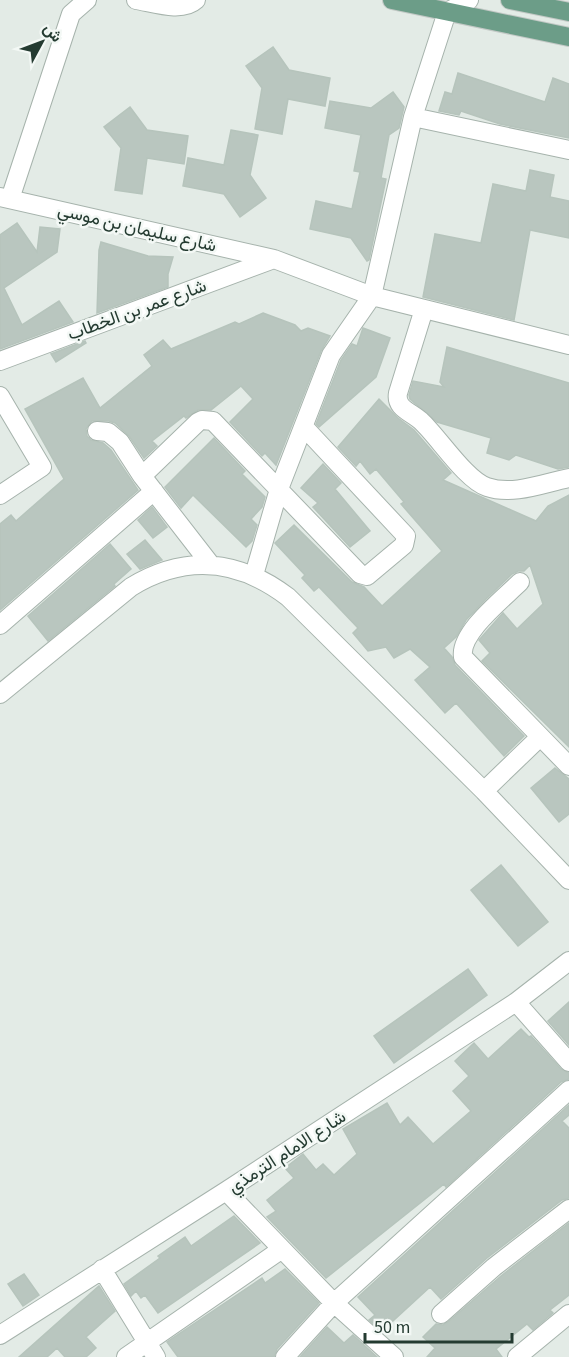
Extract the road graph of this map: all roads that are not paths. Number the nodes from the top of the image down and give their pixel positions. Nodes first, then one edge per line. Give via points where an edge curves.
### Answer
1 (87, 0) edge
2 (136, 0) edge
3 (196, 0) edge
4 (392, 0) edge
5 (469, 0) edge
6 (510, 0) edge
7 (447, 12) junction
8 (569, 12) edge
9 (569, 37) edge
10 (413, 117) junction
11 (569, 150) edge
12 (5, 198) edge
13 (274, 259) junction
14 (372, 296) junction
15 (424, 309) junction
16 (569, 345) edge
17 (0, 361) edge
18 (0, 396) edge
19 (304, 427) junction
20 (97, 431) dead end
21 (142, 476) junction
22 (569, 477) edge
23 (279, 489) junction
24 (154, 491) junction
25 (0, 495) edge
26 (211, 565) junction
27 (254, 575) junction
28 (520, 582) dead end
29 (0, 625) edge
30 (0, 694) edge
31 (540, 736) junction
32 (569, 766) edge
33 (484, 790) junction
34 (568, 882) edge
35 (569, 961) edge
36 (516, 1002) junction
37 (569, 1062) edge
38 (569, 1090) edge
39 (226, 1191) junction
40 (569, 1209) edge
41 (282, 1250) junction
42 (102, 1269) junction
43 (334, 1303) junction
44 (441, 1314) dead end
45 (569, 1314) edge
46 (0, 1335) edge
47 (151, 1350) edge
48 (126, 1357) edge
49 (285, 1357) edge
50 (394, 1357) edge
51 (517, 1357) edge

1 - 12 street via 71,14
2 - 3 street via 181,7
4 - 7 main road
5 - 7 street
6 - 8 main road
7 - 9 main road
7 - 10 street
10 - 11 street
10 - 14 street
12 - 13 street, شارع سليمان بن موسي
13 - 14 street, شارع سليمان بن موسي
13 - 17 street, شارع عمر بن الخطاب
14 - 15 street, شارع سليمان بن موسي
14 - 19 street via 331,355
15 - 16 street, شارع سليمان بن موسي
15 - 22 street via 396,400 399,406 422,421 472,477 486,487 505,490
18 - 25 street via 42,467
19 - 23 street
19 - 23 street via 404,534 406,542 369,575 362,575
20 - 21 street via 108,432 117,439
21 - 23 street via 198,422 207,420 217,424
21 - 24 street
23 - 27 street
24 - 26 street
24 - 29 street
26 - 27 street
26 - 30 street via 177,567 145,578
27 - 33 street via 288,597
28 - 31 street via 468,634 462,650 465,661
31 - 32 street
31 - 33 street
33 - 34 street
35 - 36 street, شارع الامام الترمذي
36 - 37 street
36 - 39 street, شارع الامام الترمذي
38 - 43 street
39 - 41 street
39 - 42 street, شارع الامام الترمذي
40 - 44 street
41 - 43 street
41 - 47 street
42 - 46 street, شارع الامام الترمذي
42 - 47 street
43 - 49 street
43 - 50 street
45 - 51 street
47 - 48 street

